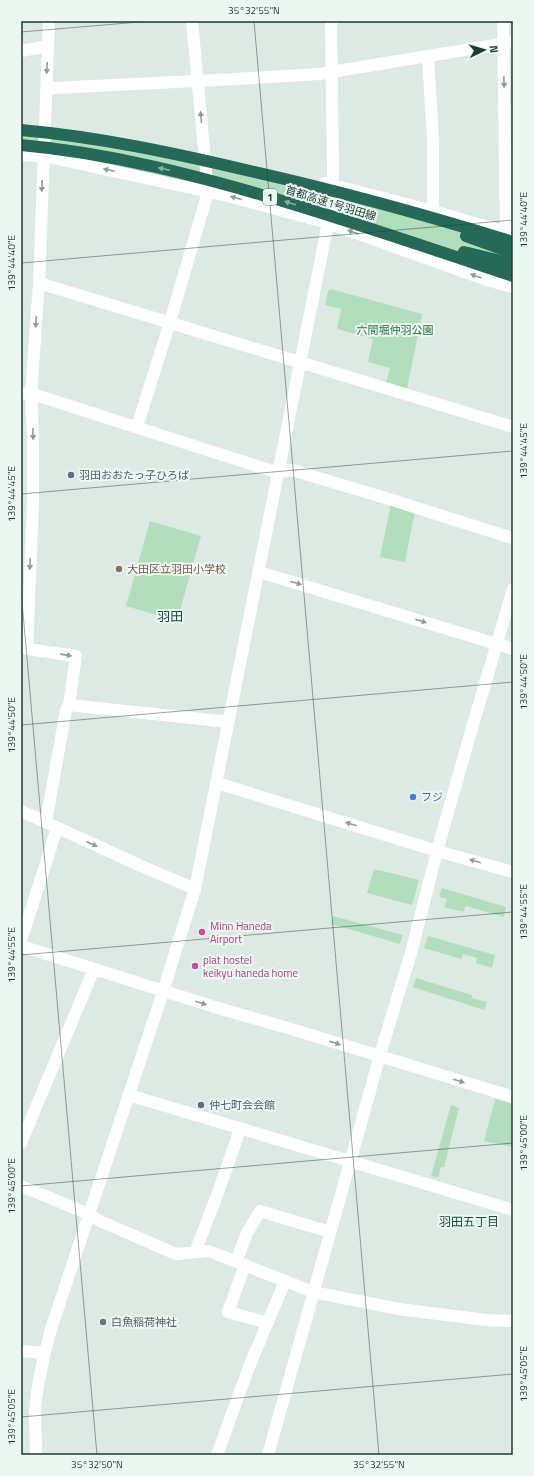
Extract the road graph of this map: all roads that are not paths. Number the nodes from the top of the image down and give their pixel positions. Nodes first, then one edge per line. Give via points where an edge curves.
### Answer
1 (49, 21) edge
2 (192, 21) edge
3 (331, 21) edge
4 (503, 21) edge
5 (508, 42) edge
6 (48, 46) junction
7 (21, 51) edge
8 (428, 56) junction
9 (332, 72) junction
10 (198, 81) junction
11 (46, 91) junction
12 (21, 125) edge
13 (45, 127) junction
14 (21, 130) edge
15 (21, 145) edge
16 (21, 155) edge
17 (44, 156) junction
18 (205, 156) junction
19 (333, 185) junction
20 (208, 192) junction
21 (370, 200) junction
22 (433, 211) junction
23 (328, 223) junction
24 (363, 225) junction
25 (509, 233) edge
26 (513, 242) edge
27 (513, 253) edge
28 (513, 264) edge
29 (513, 276) edge
30 (39, 283) junction
31 (513, 287) edge
32 (170, 322) junction
33 (301, 363) junction
34 (26, 394) edge
35 (136, 427) junction
36 (513, 427) edge
37 (279, 472) junction
38 (512, 538) dead end
39 (259, 572) junction
40 (513, 589) edge
41 (498, 644) junction
42 (513, 649) edge
43 (69, 705) junction
44 (229, 722) junction
45 (216, 783) junction
46 (21, 811) edge
47 (46, 822) junction
48 (57, 828) junction
49 (437, 851) junction
50 (513, 872) edge
51 (195, 889) junction
52 (21, 941) edge
53 (21, 946) edge
54 (94, 969) junction
55 (164, 991) junction
56 (380, 1057) junction
57 (129, 1095) junction
58 (513, 1097) edge
59 (240, 1129) junction
60 (21, 1143) edge
61 (350, 1162) junction
62 (21, 1186) edge
63 (513, 1210) edge
64 (89, 1214) junction
65 (330, 1232) junction
66 (195, 1252) junction
67 (241, 1264) junction
68 (285, 1281) junction
69 (313, 1292) junction
70 (513, 1321) edge
71 (268, 1323) junction
72 (21, 1351) edge
73 (45, 1353) junction
74 (36, 1455) edge
75 (217, 1455) edge
76 (268, 1455) edge

1 - 6 street
2 - 10 street
3 - 9 street
4 - 5 street
5 - 8 street
5 -> 25 street
6 - 7 street
6 -> 11 street
8 - 9 street
8 - 22 street via 433,132
9 - 10 street
9 - 19 street
10 - 11 street via 54,88
18 -> 10 street
11 - 13 street
12 - 13 street
13 - 17 street
13 - 18 street
14 - 21 highway, 首都高速1号羽田線 / 1 via 115,142 182,155
24 -> 15 highway, 首都高速1号羽田線 / 1 via 195,176 120,159
16 - 17 street
20 -> 17 street
17 -> 30 street
18 - 19 street
18 - 20 street
19 - 22 street
19 - 23 street
23 -> 20 street
20 - 32 street
21 - 26 highway, 首都高速1号羽田線 / 1
21 - 27 highway
22 - 25 street
31 -> 23 street
23 - 33 street
24 - 28 highway
24 - 29 highway, 首都高速1号羽田線 / 1
30 - 32 street
30 -> 34 street
32 - 33 street
32 - 35 street
33 - 36 street
33 - 37 street
34 - 35 street
34 -> 43 street via 33,437 28,649 76,656
35 - 37 street
37 - 38 street via 292,470
37 - 39 street
39 -> 41 street
39 - 44 street
40 - 41 street
41 - 42 street
41 - 49 street
43 - 44 street
43 - 47 street
44 - 45 street
49 -> 45 street
45 - 51 street
46 - 47 street
47 - 48 street
48 -> 51 street
48 - 52 street
50 -> 49 street
49 - 56 street via 411,953
51 - 55 street
53 - 54 street
54 - 55 street
54 - 60 street
55 -> 56 street
55 - 57 street
56 -> 58 street
56 - 61 street
57 - 59 street
57 - 64 street
59 - 61 street
59 - 66 street
61 - 63 street
61 - 65 street
62 - 64 street
64 - 66 street via 176,1254
64 - 73 street
65 - 67 street via 260,1211 247,1233
65 - 69 street
66 - 67 street via 209,1251
67 - 68 street
67 - 71 street via 228,1312
68 - 69 street
68 - 71 street
69 - 70 street via 399,1309
69 - 76 street
71 - 75 street
72 - 73 street
73 - 74 street via 38,1388

